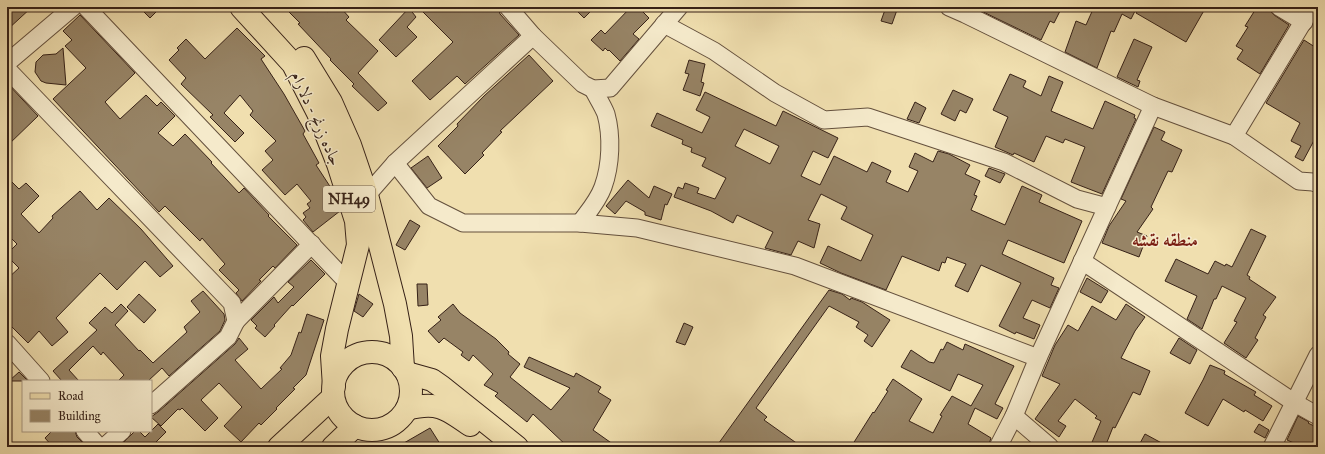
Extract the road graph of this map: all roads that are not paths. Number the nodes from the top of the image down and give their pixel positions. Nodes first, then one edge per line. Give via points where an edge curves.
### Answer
1 (73, 7) edge
2 (86, 7) edge
3 (241, 7) edge
4 (261, 7) edge
5 (508, 7) edge
6 (679, 7) edge
7 (948, 7) edge
8 (1279, 7) edge
9 (1312, 7) edge
10 (1304, 22) junction
11 (664, 24) junction
12 (533, 36) junction
13 (7, 63) edge
14 (7, 69) edge
15 (593, 89) junction
16 (1153, 106) junction
17 (1234, 136) junction
18 (396, 163) junction
19 (1318, 184) edge
20 (367, 195) junction
21 (1107, 206) junction
22 (580, 223) junction
23 (312, 244) junction
24 (1082, 261) junction
25 (348, 283) junction
26 (236, 322) junction
27 (7, 343) edge
28 (1318, 355) edge
29 (1038, 358) junction
30 (405, 371) junction
31 (40, 380) edge
32 (333, 392) junction
33 (1295, 403) junction
34 (152, 404) edge
35 (407, 409) junction
36 (1014, 416) junction
37 (1318, 416) edge
38 (355, 426) junction
39 (86, 432) edge
40 (121, 432) edge
41 (99, 447) edge
42 (104, 447) edge
43 (279, 447) edge
44 (334, 447) edge
45 (498, 447) edge
46 (517, 447) edge
47 (998, 447) edge
48 (1050, 447) edge
49 (1272, 447) edge

1 - 13 street
2 - 23 street
3 - 25 main road, جاده زرنج - دلارام / NH49 via 293,64 318,113 356,220 358,245
4 - 20 main road, جاده زرنج - دلارام / NH49 via 300,51 331,102 350,145
5 - 12 street
6 - 11 street
7 - 16 street
8 - 10 street
9 - 10 street
10 - 17 street
11 - 15 street via 610,88
11 - 21 street via 714,51 775,93 824,120 868,117 1004,162 1077,200
12 - 15 street via 583,84
12 - 18 street
14 - 26 street via 232,303
15 - 22 street via 605,113 609,140 608,169 603,188
16 - 17 street
16 - 21 street
17 - 19 street via 1299,181
18 - 20 street
18 - 22 street via 429,206 463,223
20 - 30 main road, جاده زرنج - دلارام / NH49 via 395,304
21 - 24 street
22 - 29 street via 637,228 795,266
23 - 25 street
23 - 26 street
24 - 29 street
24 - 33 street
25 - 32 main road, جاده زرنج - دلارام / NH49 via 332,356
26 - 34 street via 228,337
27 - 31 street
28 - 33 street
29 - 36 street
30 - 32 main road via 395,360 385,355 373,352 362,354 351,358 343,366 337,376
30 - 35 main road, NH49 via 411,398
30 - 46 main road via 432,380
32 - 38 main road, NH49 via 338,409 345,419
32 - 43 main road
33 - 37 street
33 - 49 street
35 - 38 main road via 400,419 378,430 366,430
35 - 45 main road via 421,405 436,406 450,411
36 - 47 street
36 - 48 street
38 - 44 main road
39 - 41 street
40 - 42 street

